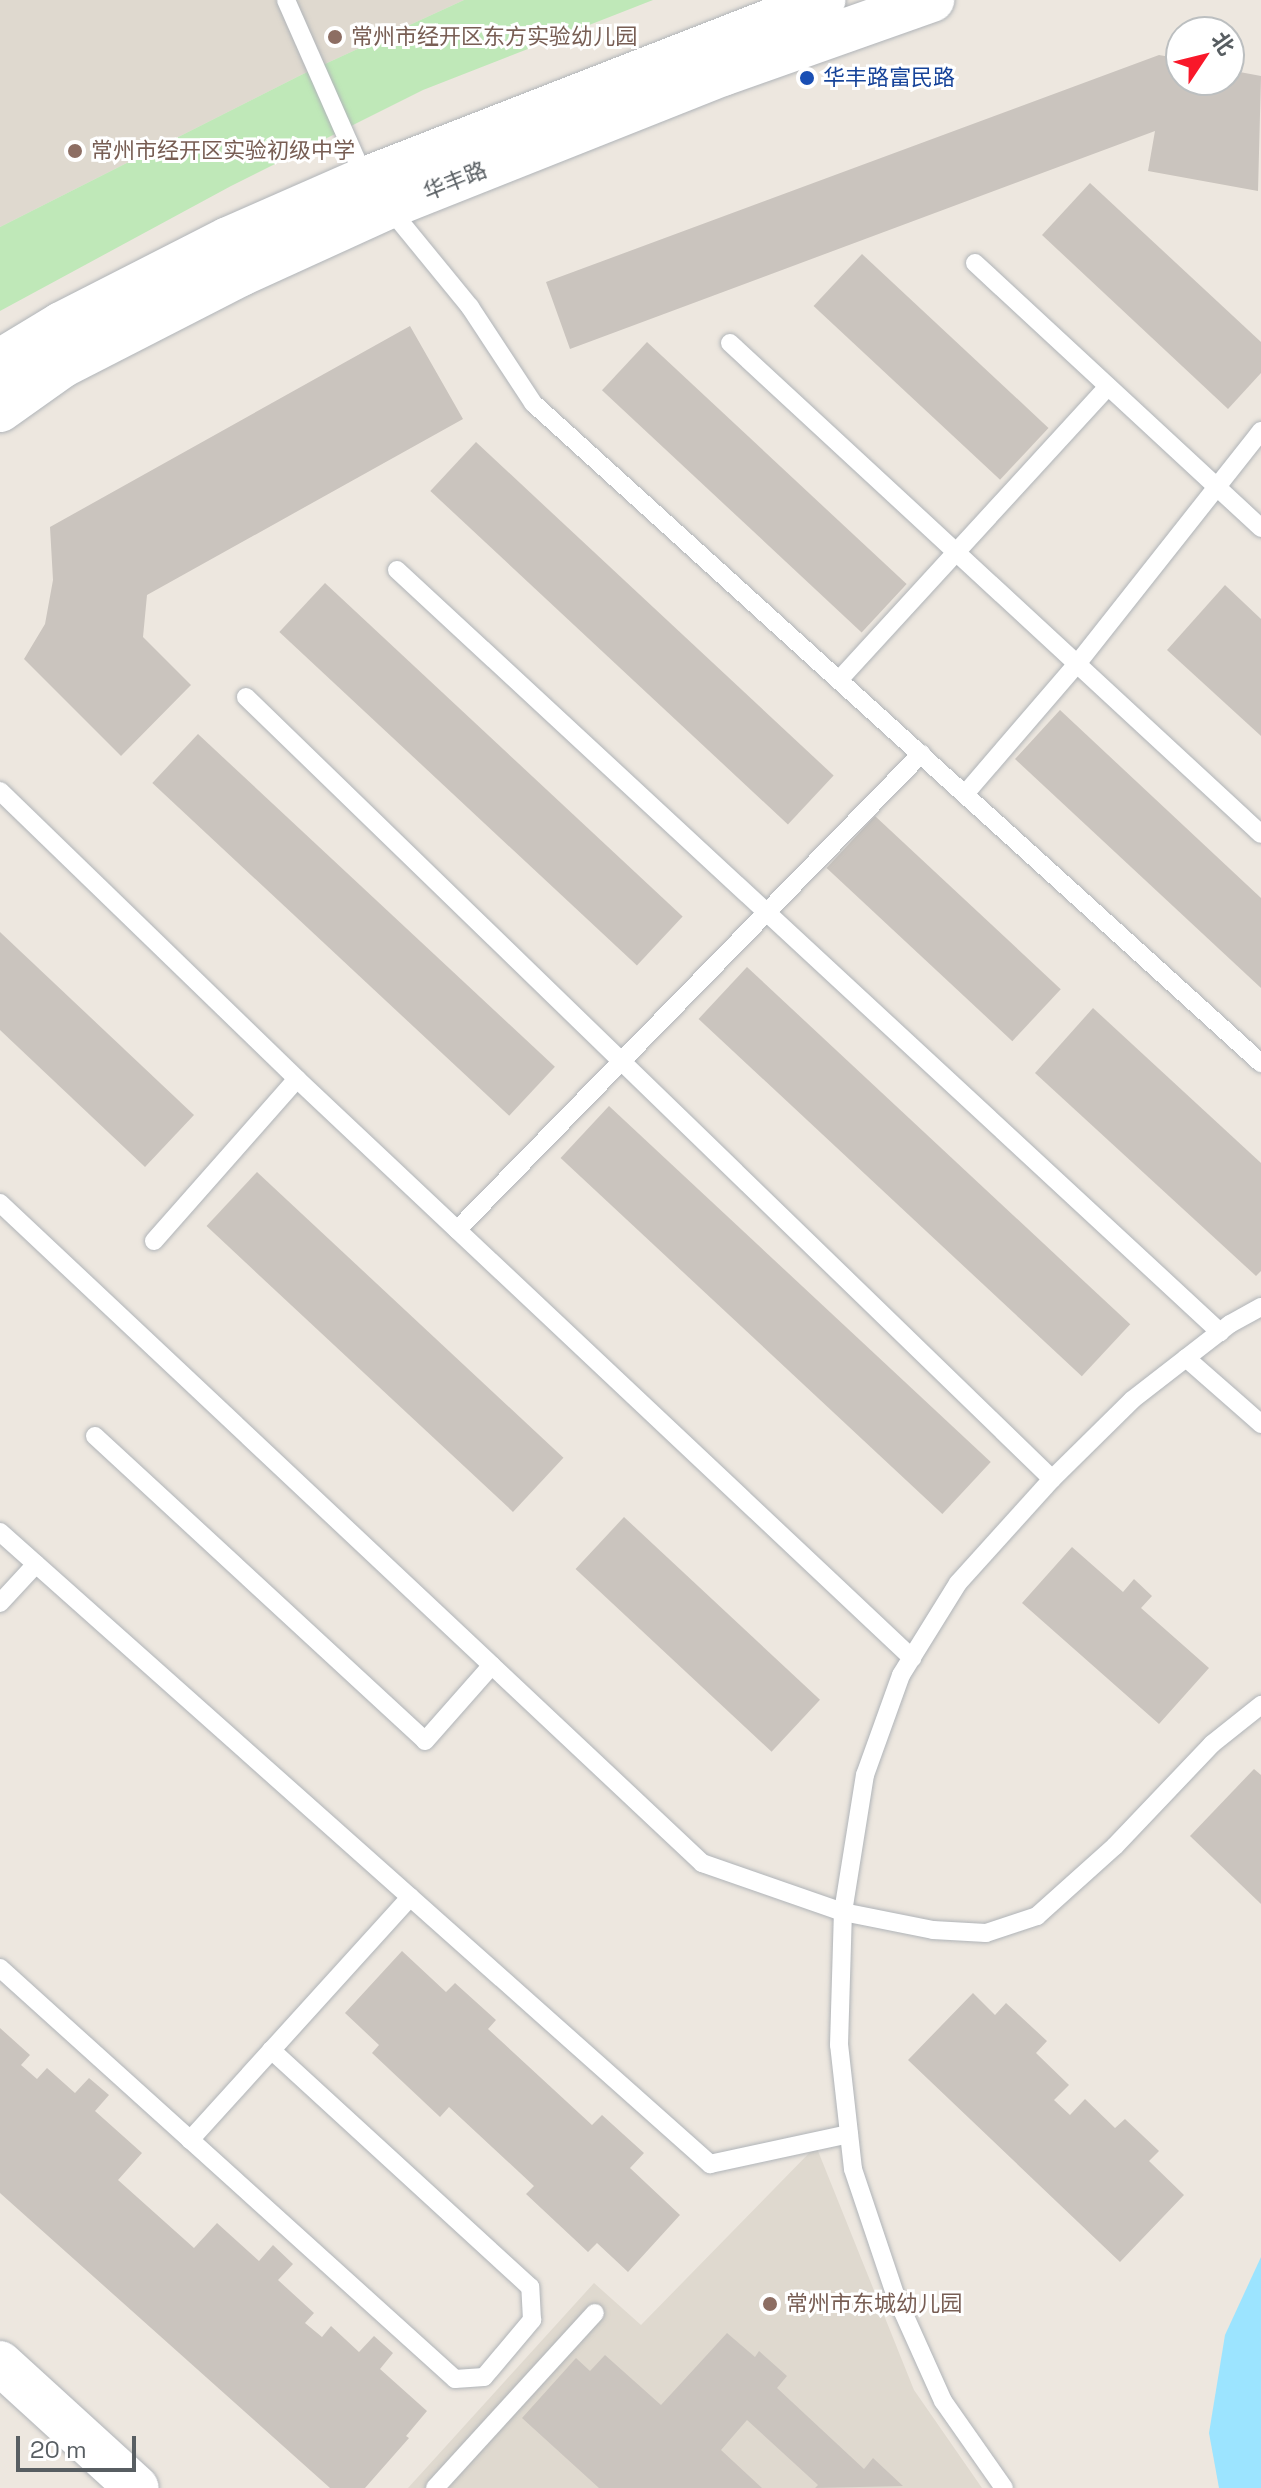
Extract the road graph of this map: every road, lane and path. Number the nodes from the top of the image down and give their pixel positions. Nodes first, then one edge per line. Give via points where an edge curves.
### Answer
1 (286, 0) edge
2 (823, 0) edge
3 (932, 0) edge
4 (377, 193) junction
5 (975, 263) dead end
6 (730, 343) dead end
7 (0, 361) edge
8 (1108, 386) junction
9 (0, 410) edge
10 (1261, 431) edge
11 (1217, 487) junction
12 (1261, 528) edge
13 (956, 552) junction
14 (397, 570) dead end
15 (1077, 664) junction
16 (839, 680) junction
17 (246, 697) dead end
18 (921, 754) junction
19 (0, 791) edge
20 (965, 794) junction
21 (1261, 834) edge
22 (768, 912) junction
23 (622, 1061) junction
24 (1261, 1063) edge
25 (297, 1079) junction
26 (0, 1203) edge
27 (457, 1230) junction
28 (154, 1241) dead end
29 (1261, 1307) edge
30 (1220, 1332) junction
31 (1186, 1358) junction
32 (1261, 1424) edge
33 (95, 1436) dead end
34 (1052, 1479) junction
35 (0, 1532) edge
36 (36, 1564) junction
37 (0, 1603) edge
38 (912, 1658) junction
39 (492, 1665) junction
40 (1261, 1705) edge
41 (410, 1897) junction
42 (843, 1912) junction
43 (0, 1968) edge
44 (271, 2050) junction
45 (849, 2134) junction
46 (190, 2140) junction
47 (595, 2313) dead end
48 (0, 2363) edge
49 (137, 2488) edge
50 (435, 2488) edge
51 (1004, 2488) edge

1 - 4 lane
2 - 4 street, 华丰路
3 - 4 street, 华丰路
4 - 7 street, 华丰路 via 228,239
4 - 9 street, 华丰路 via 241,274 62,366
4 - 16 lane via 470,307 533,403
5 - 8 lane
6 - 13 lane
8 - 11 lane
8 - 13 lane
10 - 11 lane
11 - 12 lane
11 - 15 lane
13 - 15 lane
13 - 16 lane
14 - 22 lane
15 - 20 lane
15 - 21 lane
16 - 18 lane
17 - 23 lane
18 - 20 lane
18 - 22 lane
19 - 25 lane
20 - 24 lane
22 - 23 lane
22 - 30 lane
23 - 27 lane
23 - 34 lane
25 - 27 lane
25 - 28 lane
26 - 39 lane
27 - 38 lane
29 - 30 lane
30 - 31 lane
31 - 32 lane
31 - 34 lane via 1132,1400
33 - 39 lane via 425,1741
34 - 38 lane via 958,1583
35 - 36 lane
36 - 37 lane
36 - 41 lane
38 - 42 lane via 865,1775
39 - 42 lane via 702,1863
40 - 42 lane via 1212,1744 1115,1846 1037,1916 986,1933 933,1930
41 - 44 lane
41 - 45 lane via 710,2164
42 - 45 lane via 839,2045
43 - 46 lane
44 - 46 lane
44 - 46 lane via 530,2287 532,2320 484,2377 455,2379
45 - 51 lane via 853,2169 895,2294 943,2401
47 - 50 lane
48 - 49 street

